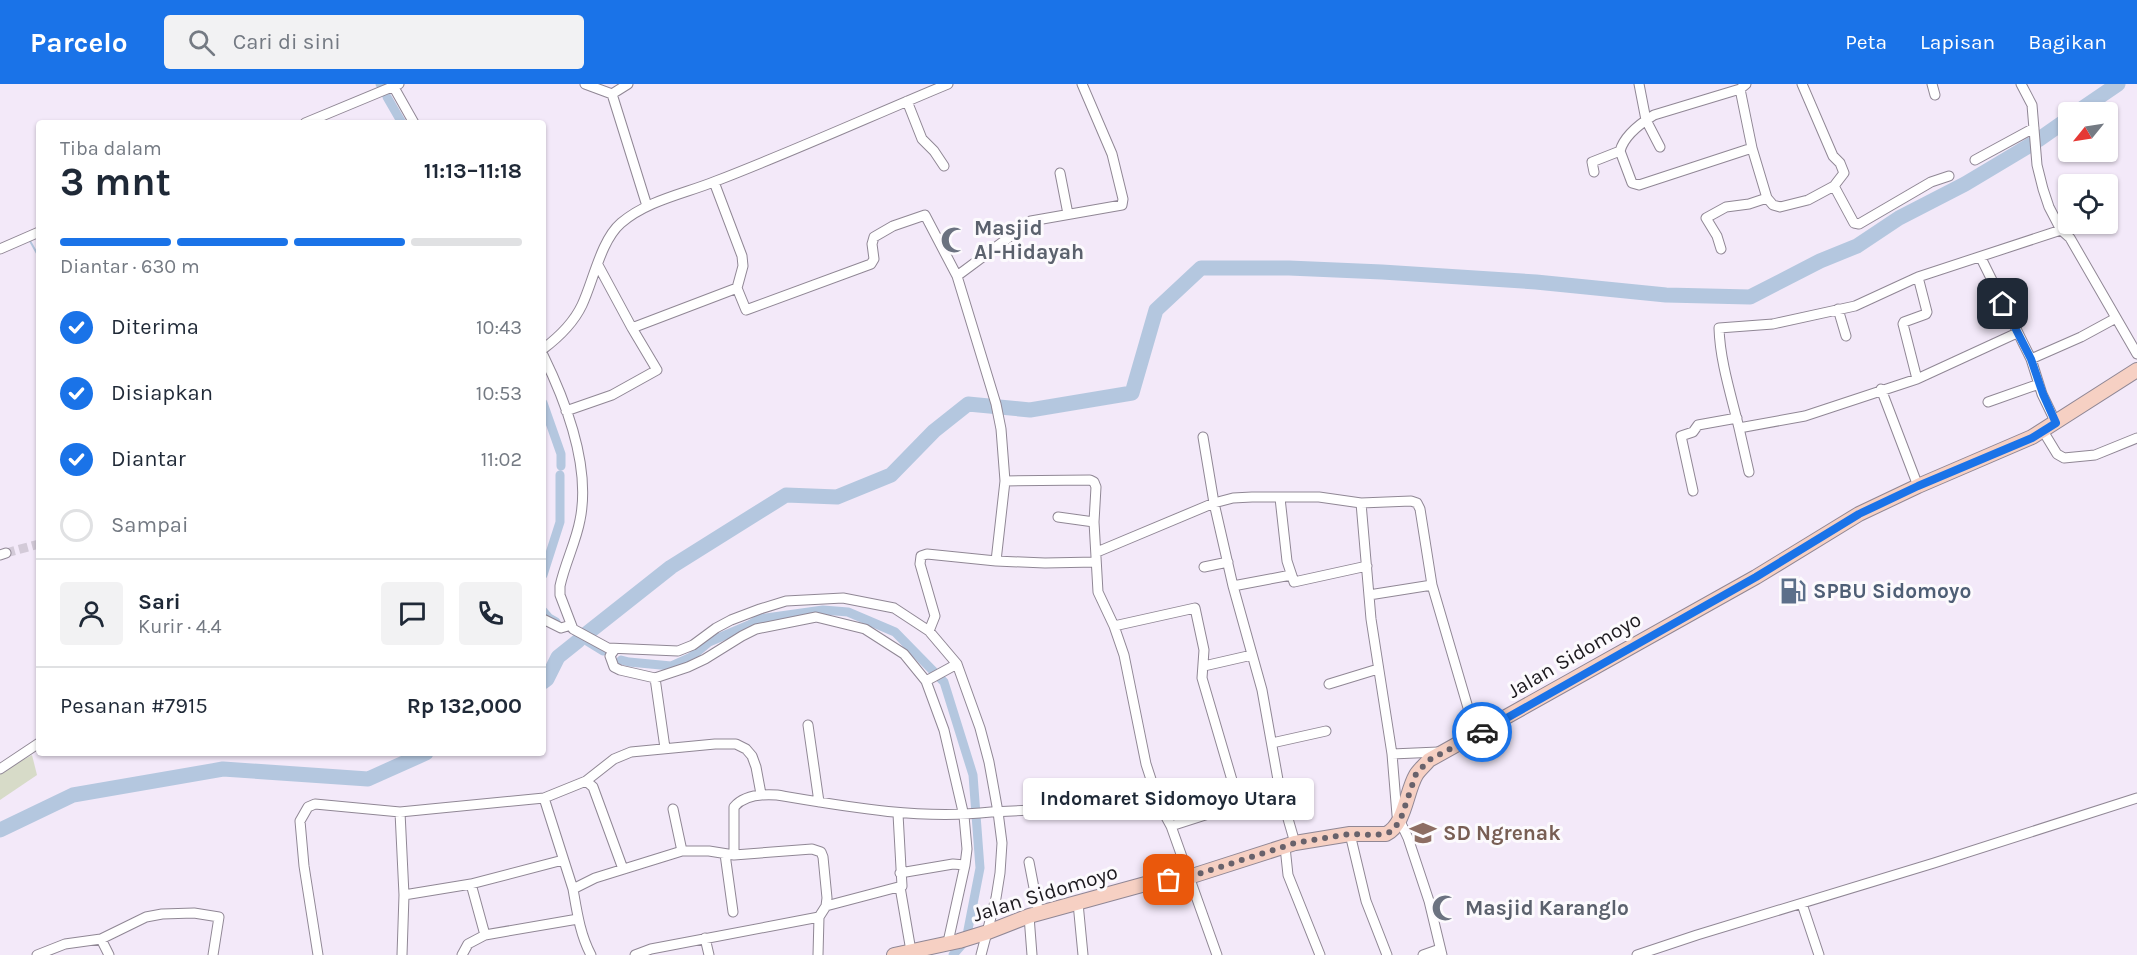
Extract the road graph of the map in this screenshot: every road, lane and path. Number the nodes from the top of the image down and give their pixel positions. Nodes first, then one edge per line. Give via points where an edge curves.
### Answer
1 (585, 84) edge
2 (628, 84) edge
3 (948, 84) edge
4 (1082, 84) edge
5 (1639, 84) edge
6 (1802, 84) edge
7 (1932, 84) edge
8 (2021, 84) edge
9 (393, 86) edge
10 (1743, 86) edge
11 (612, 94) junction
12 (1935, 95) dead end
13 (907, 101) junction
14 (313, 120) edge
15 (412, 120) edge
16 (1646, 120) junction
17 (2034, 128) junction
18 (1660, 147) dead end
19 (1752, 148) junction
20 (1620, 151) junction
21 (1975, 160) dead end
22 (944, 166) dead end
23 (1594, 172) dead end
24 (1060, 173) dead end
25 (1949, 176) dead end
26 (714, 182) junction
27 (1834, 186) junction
28 (1767, 198) junction
29 (648, 206) junction
30 (1068, 214) junction
31 (2058, 224) edge
32 (2058, 231) edge
33 (36, 233) edge
34 (2066, 234) edge
35 (0, 249) edge
36 (1722, 249) dead end
37 (1981, 258) junction
38 (598, 265) junction
39 (957, 276) junction
40 (1918, 278) junction
41 (737, 288) junction
42 (1838, 309) junction
43 (2116, 318) junction
44 (632, 328) junction
45 (2017, 333) junction
46 (1846, 336) dead end
47 (546, 347) edge
48 (2137, 354) edge
49 (2031, 359) junction
50 (546, 362) edge
51 (2137, 370) edge
52 (1917, 379) junction
53 (2039, 384) junction
54 (1881, 389) junction
55 (1988, 402) dead end
56 (566, 411) junction
57 (1738, 423) junction
58 (2056, 423) junction
59 (2043, 431) junction
60 (1203, 437) dead end
61 (2137, 438) edge
62 (1749, 472) dead end
63 (1005, 482) junction
64 (1918, 486) junction
65 (1693, 491) dead end
66 (1280, 498) junction
67 (1214, 503) junction
68 (1361, 503) junction
69 (1058, 517) dead end
70 (1094, 522) junction
71 (1096, 557) junction
72 (996, 561) junction
73 (1227, 562) junction
74 (1367, 566) junction
75 (1204, 567) dead end
76 (1291, 575) junction
77 (1432, 585) junction
78 (1233, 586) junction
79 (1369, 595) junction
80 (546, 620) edge
81 (1114, 626) junction
82 (572, 627) junction
83 (928, 631) junction
84 (611, 649) junction
85 (1252, 655) junction
86 (955, 665) junction
87 (1204, 666) junction
88 (1378, 669) junction
89 (655, 678) junction
90 (930, 679) junction
91 (1329, 684) dead end
92 (808, 724) dead end
93 (1326, 731) dead end
94 (1476, 735) junction
95 (1272, 742) junction
96 (36, 745) edge
97 (665, 748) junction
98 (1443, 752) junction
99 (1392, 754) junction
100 (0, 769) edge
101 (586, 782) junction
102 (1280, 791) junction
103 (761, 794) junction
104 (544, 798) junction
105 (2137, 798) edge
106 (819, 802) junction
107 (1159, 804) junction
108 (1239, 804) junction
109 (673, 809) dead end
110 (400, 812) junction
111 (994, 812) junction
112 (898, 814) junction
113 (964, 816) junction
114 (1400, 821) junction
115 (1171, 826) junction
116 (1350, 834) junction
117 (1290, 845) junction
118 (682, 851) junction
119 (730, 855) junction
120 (563, 860) junction
121 (1029, 862) dead end
122 (965, 865) junction
123 (623, 869) junction
124 (900, 873) junction
125 (1189, 877) junction
126 (471, 884) junction
127 (900, 887) junction
128 (573, 889) junction
129 (404, 895) junction
130 (1078, 903) junction
131 (1802, 904) junction
132 (826, 906) junction
133 (733, 912) dead end
134 (1034, 915) junction
135 (819, 917) junction
136 (578, 919) junction
137 (988, 932) junction
138 (485, 935) junction
139 (705, 938) junction
140 (101, 939) junction
141 (953, 942) junction
142 (911, 951) junction
143 (1441, 952) edge
144 (37, 955) edge
145 (109, 955) edge
146 (213, 955) edge
147 (318, 955) edge
148 (402, 955) edge
149 (462, 955) edge
150 (591, 955) edge
151 (635, 955) edge
152 (709, 955) edge
153 (818, 955) edge
154 (894, 955) edge
155 (981, 955) edge
156 (1032, 955) edge
157 (1083, 955) edge
158 (1217, 955) edge
159 (1320, 955) edge
160 (1387, 955) edge
161 (1423, 955) edge
162 (1637, 955) edge
163 (1819, 955) edge

1 - 11 street
2 - 11 street
3 - 13 street
4 - 30 street via 1112,154 1123,203 1119,207
5 - 16 street
6 - 27 street via 1844,173
7 - 12 street
8 - 17 street via 2032,105
9 - 14 street
9 - 15 street
10 - 16 street
10 - 19 street
11 - 29 street
13 - 22 street via 922,139
13 - 26 street
16 - 18 street
16 - 20 street via 1624,141
17 - 21 street
17 - 31 street via 2039,178
19 - 20 street via 1635,185
19 - 28 street
20 - 23 street via 1592,162
24 - 30 street
25 - 27 street via 1931,182 1859,224 1854,223
26 - 29 street
26 - 41 street via 742,256
27 - 28 street via 1808,201 1782,207
28 - 36 street via 1726,207 1706,218
29 - 38 street via 616,228
30 - 39 street via 1031,221
32 - 37 street
33 - 35 street
34 - 43 street
37 - 40 street
37 - 45 street
38 - 44 street
38 - 47 street via 582,307 564,332
39 - 41 street via 925,215 874,237 871,264 746,310
39 - 63 street via 996,404
40 - 42 street via 1855,306
40 - 52 street via 1927,312 1903,324
41 - 44 street
42 - 46 street
42 - 57 street via 1773,324 1719,328
43 - 48 street
43 - 49 street
44 - 56 street via 657,370 612,395
45 - 49 street
45 - 52 street
49 - 53 street
50 - 56 street
51 - 58 main road, Jalan Sidomoyo
52 - 54 street
53 - 55 street
53 - 58 street
54 - 57 street via 1805,416
54 - 64 street
56 - 82 street via 578,449 583,488 580,521 560,586
57 - 62 street
57 - 65 street via 1698,425 1693,432 1681,436
58 - 59 main road, Jalan Sidomoyo
59 - 61 street via 2057,454 2064,458 2095,455
59 - 64 main road, Jalan Sidomoyo
60 - 67 street
63 - 70 street via 1094,482
63 - 72 street
64 - 94 main road, Jalan Sidomoyo via 1859,514 1756,577
66 - 67 street via 1233,498
66 - 68 street via 1319,497
66 - 76 street
67 - 71 street
67 - 73 street
68 - 74 street
68 - 77 street via 1417,503
69 - 70 street
70 - 71 street
71 - 72 street via 1045,563
71 - 81 street via 1098,592
72 - 83 street via 921,556 935,616
73 - 75 street
73 - 78 street
74 - 76 street via 1294,582
74 - 79 street
76 - 78 street
77 - 79 street
77 - 94 street
78 - 85 street
79 - 88 street
80 - 82 street via 561,628
81 - 87 street via 1195,608
81 - 107 street via 1130,677 1137,729
82 - 84 street
83 - 84 street via 894,608 843,598 786,601 731,620 678,651
83 - 86 street
84 - 89 street via 614,667
85 - 87 street
85 - 95 street
86 - 90 street
86 - 111 street via 980,728 989,762
87 - 108 street via 1202,678
88 - 91 street
88 - 99 street
89 - 90 street via 705,659 756,630 816,617 865,629 904,654
89 - 97 street
90 - 113 street
92 - 106 street
93 - 95 street
94 - 98 main road, Jalan Sidomoyo
95 - 102 street
96 - 100 street
97 - 101 street via 631,752 614,759
97 - 103 street via 736,744 752,756
98 - 99 street
98 - 114 main road, Jalan Sidomoyo via 1416,774
99 - 114 street
101 - 104 street
101 - 123 street via 593,787
102 - 108 street
102 - 117 street
103 - 106 street
103 - 119 street via 734,807
104 - 110 street
104 - 120 street
105 - 131 street
106 - 112 street
107 - 111 street
107 - 115 street
108 - 115 street
109 - 118 street
110 - 129 street
110 - 147 street via 315,804 304,812 300,821 302,847
111 - 113 street
111 - 137 street via 1002,843
112 - 113 street
112 - 124 street
113 - 122 street
114 - 116 main road, Jalan Sidomoyo via 1386,834
114 - 143 street via 1429,901
115 - 125 street
116 - 117 main road, Jalan Sidomoyo
116 - 160 street via 1366,901
117 - 125 main road, Jalan Sidomoyo
117 - 159 street via 1288,875
118 - 119 street
118 - 123 street
119 - 132 street via 817,849 823,857
119 - 133 street
120 - 126 street
120 - 128 street
121 - 134 street
122 - 124 street
122 - 141 street
123 - 128 street
124 - 127 street
125 - 130 main road, Jalan Sidomoyo via 1149,883
125 - 158 street
126 - 129 street
126 - 138 street
127 - 132 street
127 - 142 street
128 - 136 street
129 - 148 street
130 - 134 main road, Jalan Sidomoyo
130 - 157 street
131 - 162 street
131 - 163 street
132 - 135 street
134 - 137 main road, Jalan Sidomoyo
134 - 156 street
135 - 139 street
135 - 153 street
136 - 138 street
136 - 150 street
137 - 141 main road, Jalan Sidomoyo
137 - 155 street
138 - 149 street via 468,944
139 - 151 street
139 - 152 street
140 - 144 street via 65,944
140 - 145 street
140 - 146 street via 146,917 194,913 219,917
141 - 142 main road, Jalan Sidomoyo
142 - 154 main road, Jalan Sidomoyo
143 - 161 street

